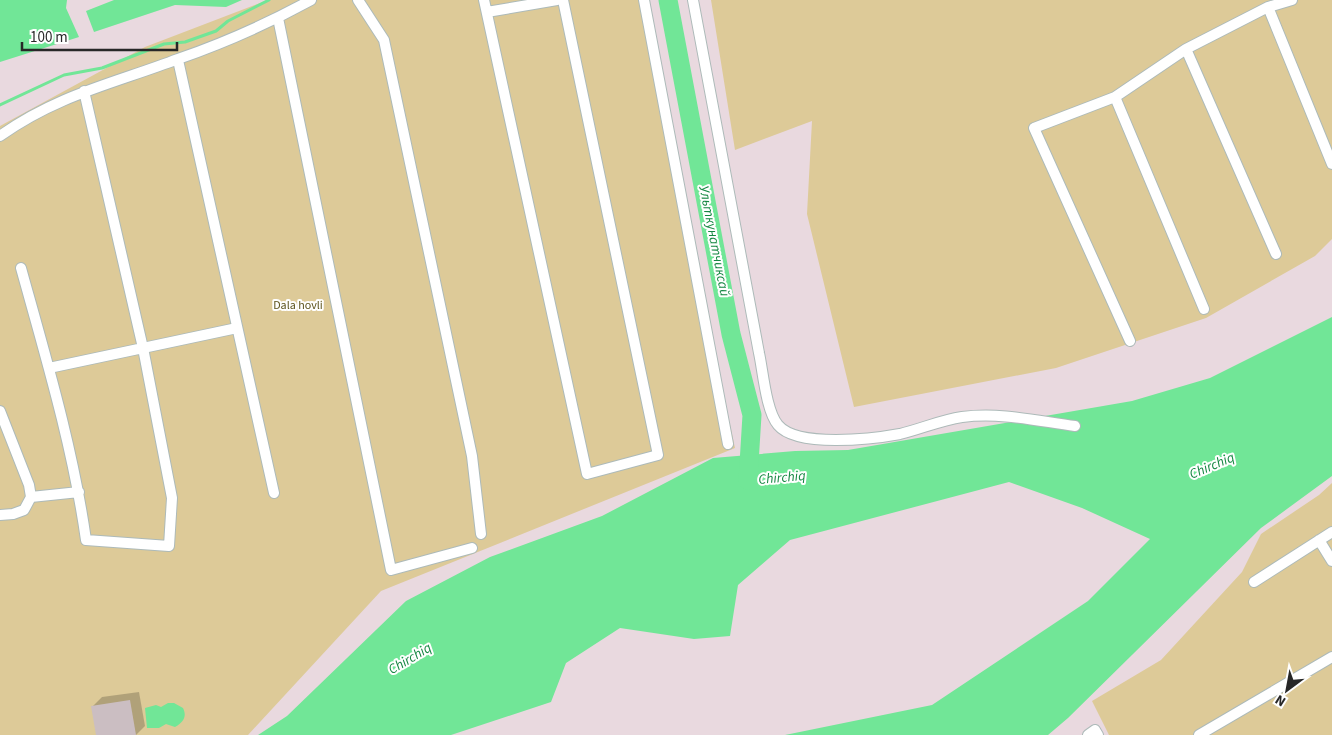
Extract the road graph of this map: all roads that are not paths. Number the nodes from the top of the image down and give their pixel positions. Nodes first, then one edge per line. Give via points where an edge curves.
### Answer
1 (311, 0) edge
2 (358, 0) edge
3 (484, 0) edge
4 (557, 0) edge
5 (563, 0) edge
6 (644, 0) edge
7 (693, 0) edge
8 (1292, 0) edge
9 (1268, 7) junction
10 (487, 12) junction
11 (278, 18) junction
12 (1186, 49) junction
13 (178, 60) junction
14 (84, 91) junction
15 (1115, 97) junction
16 (0, 136) edge
17 (1332, 164) edge
18 (1276, 254) dead end
19 (21, 268) dead end
20 (1204, 309) dead end
21 (237, 328) junction
22 (1130, 341) dead end
23 (143, 348) junction
24 (49, 368) junction
25 (0, 411) edge
26 (1075, 426) dead end
27 (728, 444) dead end
28 (79, 492) junction
29 (274, 493) dead end
30 (31, 497) junction
31 (0, 515) edge
32 (1332, 532) edge
33 (481, 534) dead end
34 (1319, 540) junction
35 (472, 548) dead end
36 (1332, 561) edge
37 (1254, 582) dead end
38 (1332, 657) edge
39 (1200, 735) edge

1 - 11 street
2 - 33 street via 384,40 472,456
3 - 10 street
4 - 10 street
5 - 10 street via 658,455 587,474
6 - 27 street
7 - 26 street via 758,353 778,425 790,434 815,439 899,434 962,417 1011,415
8 - 9 street
9 - 12 street
9 - 17 street
11 - 13 street
11 - 35 street via 391,570
12 - 15 street
12 - 18 street
13 - 14 street
13 - 21 street
14 - 16 street via 20,122
14 - 23 street
15 - 20 street
15 - 22 street via 1034,128
19 - 24 street
21 - 23 street
21 - 29 street
23 - 24 street
23 - 28 street via 172,498 168,546 86,540
24 - 28 street
25 - 30 street via 29,484
28 - 30 street
30 - 31 street via 24,510
32 - 34 street
34 - 36 street
34 - 37 street
38 - 39 street

